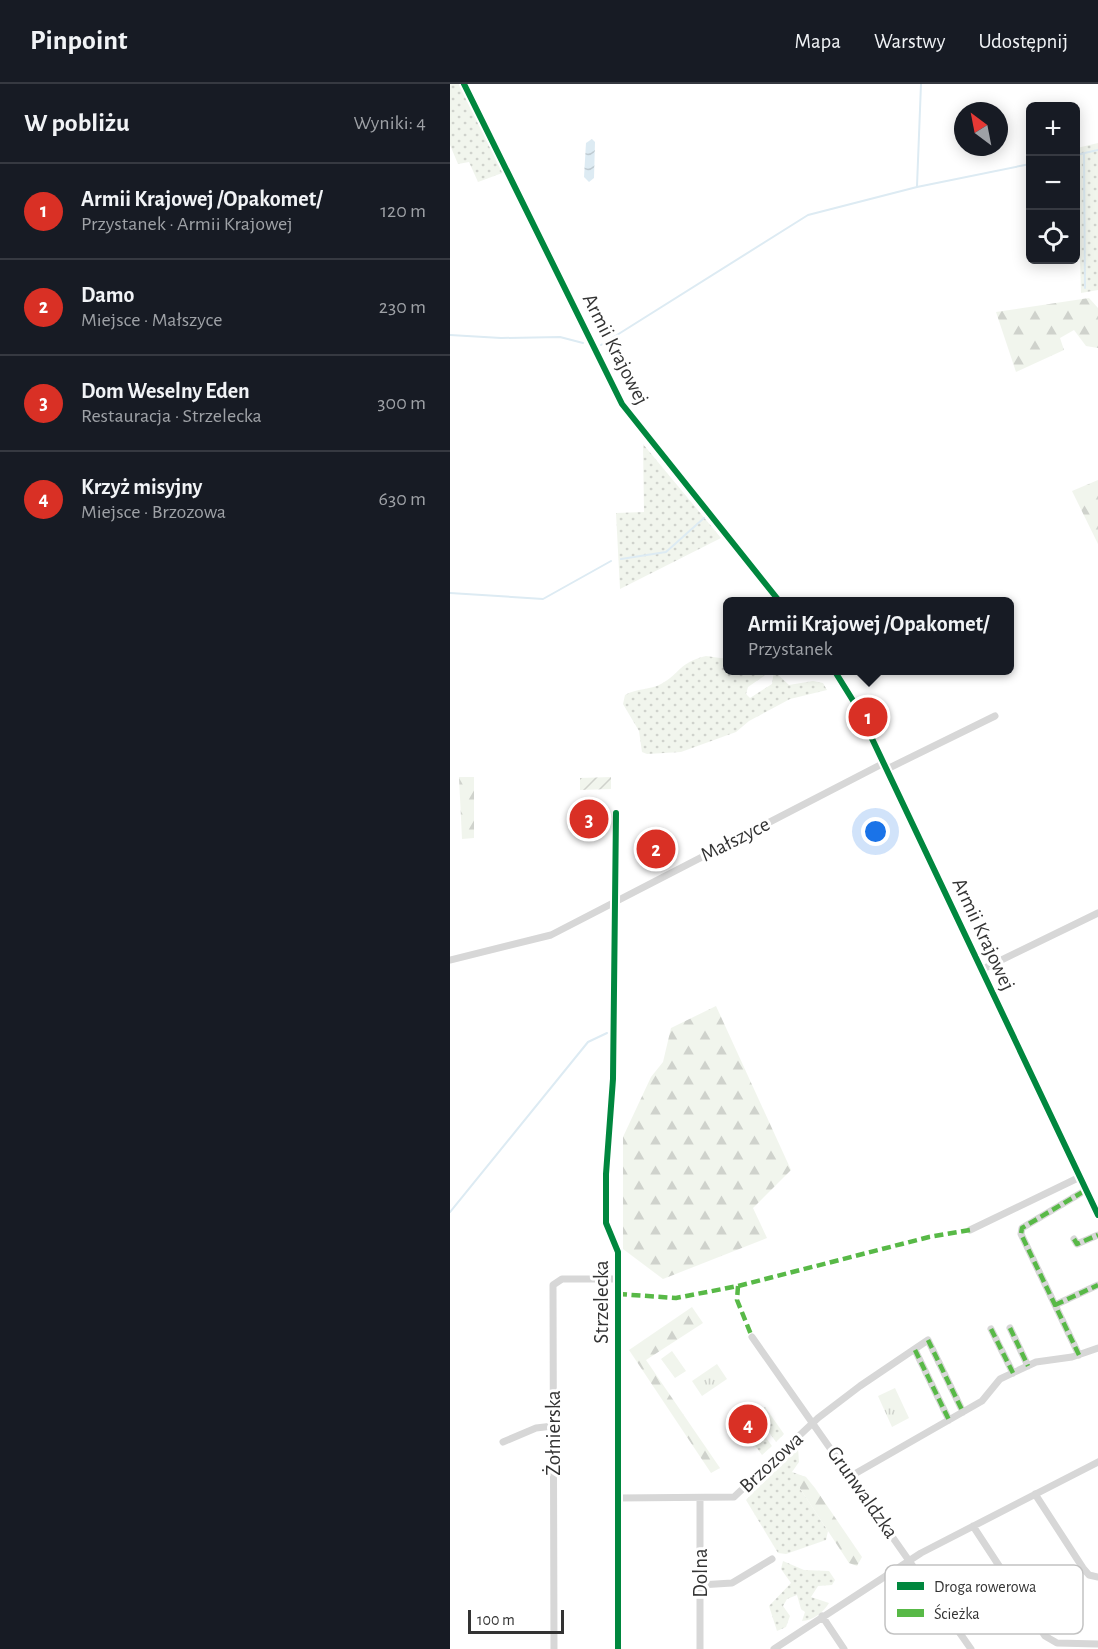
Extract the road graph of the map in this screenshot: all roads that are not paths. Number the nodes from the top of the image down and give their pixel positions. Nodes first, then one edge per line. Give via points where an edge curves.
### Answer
1 (464, 84) edge
2 (776, 597) edge
3 (837, 675) edge
4 (995, 716) dead end
5 (885, 766) junction
6 (616, 813) dead end
7 (615, 902) junction
8 (1098, 913) edge
9 (450, 960) edge
10 (983, 969) junction
11 (1080, 1177) junction
12 (1086, 1190) junction
13 (1098, 1215) edge
14 (970, 1230) dead end
15 (1098, 1236) edge
16 (1074, 1239) dead end
17 (618, 1278) junction
18 (1098, 1285) edge
19 (1055, 1305) junction
20 (1010, 1328) dead end
21 (991, 1329) dead end
22 (752, 1337) dead end
23 (1098, 1348) edge
24 (915, 1350) junction
25 (1079, 1355) junction
26 (1028, 1365) junction
27 (1012, 1373) junction
28 (963, 1412) junction
29 (949, 1420) junction
30 (814, 1422) junction
31 (553, 1426) junction
32 (503, 1442) dead end
33 (1098, 1461) edge
34 (851, 1476) junction
35 (1035, 1494) junction
36 (618, 1498) junction
37 (700, 1498) junction
38 (973, 1526) junction
39 (772, 1559) dead end
40 (910, 1560) junction
41 (902, 1565) edge
42 (913, 1565) edge
43 (999, 1565) edge
44 (1081, 1565) edge
45 (1083, 1568) edge
46 (885, 1576) edge
47 (1098, 1577) edge
48 (700, 1585) junction
49 (822, 1616) junction
50 (961, 1634) edge
51 (1044, 1634) edge
52 (1098, 1644) edge
53 (554, 1649) edge
54 (618, 1649) edge
55 (700, 1649) edge
56 (774, 1649) edge
57 (843, 1649) edge
58 (971, 1649) edge

1 - 2 street, Armii Krajowej via 622,404
3 - 5 street, Armii Krajowej
4 - 5 street, Małszyce
5 - 7 street, Małszyce
5 - 10 street, Armii Krajowej
6 - 7 street, Strzelecka
7 - 9 street, Małszyce via 539,939
7 - 17 street, Strzelecka via 606,1223 618,1252
8 - 10 street
10 - 11 street, Armii Krajowej
11 - 12 street, Armii Krajowej
11 - 14 street
12 - 13 street, Armii Krajowej
12 - 19 street via 1022,1228 1021,1234
15 - 16 street via 1077,1244
17 - 31 street, Żołnierska via 562,1279 553,1285
17 - 36 street, Strzelecka
18 - 19 street
19 - 25 street
20 - 26 street
21 - 27 street
22 - 30 street, Grunwaldzka
23 - 25 street
24 - 28 street, Brzozowa via 928,1340
24 - 29 street
24 - 30 street, Brzozowa
25 - 26 street
26 - 27 street
27 - 28 street via 1000,1379 982,1401
28 - 29 street
29 - 34 street
30 - 34 street, Grunwaldzka
30 - 37 street, Brzozowa via 734,1497
31 - 32 street via 536,1428
31 - 53 street, Żołnierska
33 - 35 street
34 - 40 street, Grunwaldzka
35 - 38 street
35 - 44 street
36 - 37 street, Brzozowa
36 - 54 street, Strzelecka
37 - 48 street, Dolna
38 - 40 street
38 - 43 street
39 - 48 street via 732,1583
40 - 41 street
40 - 42 street, Grunwaldzka
45 - 47 street
46 - 49 street
48 - 55 street, Dolna
49 - 56 street
49 - 57 street
50 - 58 street, Grunwaldzka
51 - 52 street via 1057,1643

